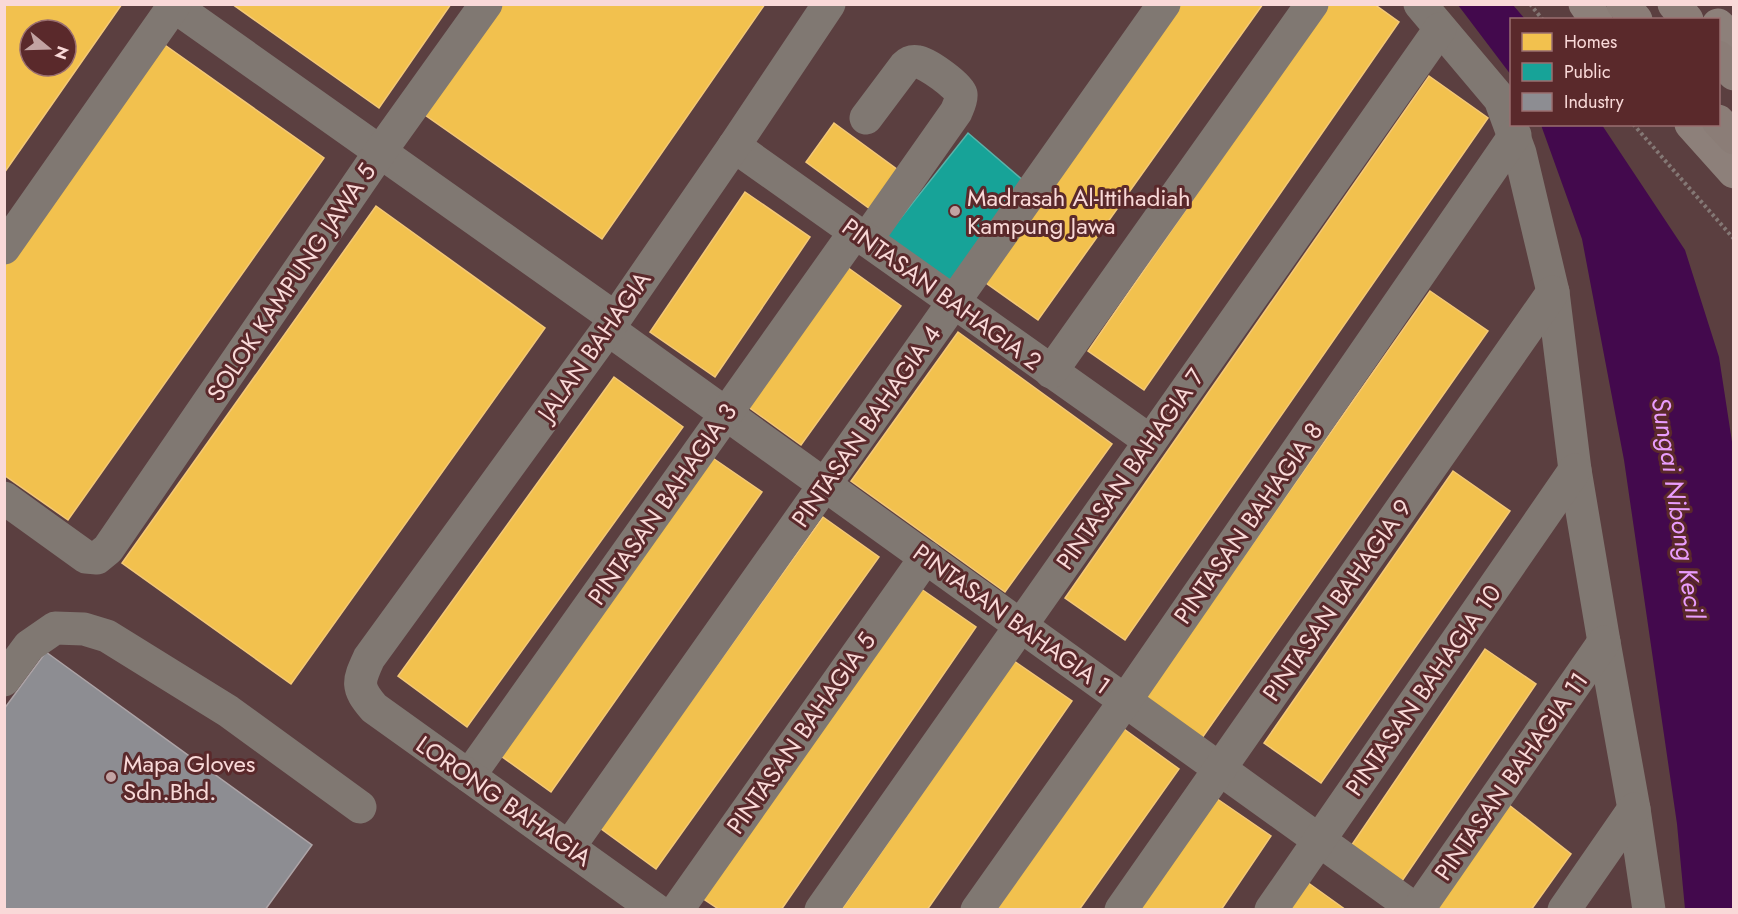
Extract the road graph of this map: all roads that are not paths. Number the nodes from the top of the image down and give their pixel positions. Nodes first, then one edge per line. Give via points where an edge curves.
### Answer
1 (486, 4) edge
2 (829, 4) edge
3 (1164, 4) edge
4 (1312, 4) edge
5 (1584, 4) edge
6 (1623, 4) edge
7 (1674, 4) edge
8 (1701, 4) edge
9 (174, 5) edge
10 (1430, 17) edge
11 (1594, 18) edge
12 (1634, 18) edge
13 (1685, 18) edge
14 (1712, 18) edge
15 (1720, 26) edge
16 (1734, 40) edge
17 (1720, 58) edge
18 (1734, 74) edge
19 (866, 118) dead end
20 (1720, 122) edge
21 (1510, 123) edge
22 (1511, 126) edge
23 (1693, 126) edge
24 (1515, 135) junction
25 (1734, 138) edge
26 (734, 146) junction
27 (380, 152) junction
28 (1734, 172) edge
29 (861, 236) junction
30 (4, 248) edge
31 (1552, 292) junction
32 (954, 302) junction
33 (611, 323) junction
34 (1051, 372) junction
35 (726, 414) junction
36 (1150, 441) junction
37 (1575, 470) junction
38 (825, 485) junction
39 (4, 498) edge
40 (926, 557) junction
41 (1020, 625) junction
42 (1604, 642) junction
43 (4, 680) edge
44 (360, 685) joint
45 (1125, 701) junction
46 (1220, 768) junction
47 (468, 776) junction
48 (360, 807) dead end
49 (1634, 809) junction
50 (1319, 840) junction
51 (569, 847) junction
52 (656, 909) edge
53 (677, 909) edge
54 (820, 909) edge
55 (977, 909) edge
56 (1121, 909) edge
57 (1271, 909) edge
58 (1417, 909) edge
59 (1564, 909) edge
60 (1649, 909) edge

1 - 27 street, SOLOK KAMPUNG JAWA 5
2 - 26 street, JALAN BAHAGIA
3 - 32 street, PINTASAN BAHAGIA 4
4 - 34 street
5 - 11 main road
6 - 12 highway
7 - 13 highway
8 - 14 main road
9 - 27 street, PINTASAN BAHAGIA 1
9 - 30 street
10 - 21 street via 1500,99
10 - 36 street, PINTASAN BAHAGIA 7
15 - 16 main road
17 - 18 highway
19 - 29 street, PINTASAN BAHAGIA 3 via 910,62 924,64 961,94 956,112
20 - 25 highway
22 - 24 street
23 - 28 main road
24 - 31 street
24 - 45 street, PINTASAN BAHAGIA 8
26 - 29 street, PINTASAN BAHAGIA 2
26 - 33 street, JALAN BAHAGIA
27 - 33 street, PINTASAN BAHAGIA 1
27 - 39 street, SOLOK KAMPUNG JAWA 5 via 108,549 97,558 86,557
29 - 32 street, PINTASAN BAHAGIA 2
29 - 35 street, PINTASAN BAHAGIA 3
31 - 37 street
31 - 46 street, PINTASAN BAHAGIA 9
32 - 34 street, PINTASAN BAHAGIA 2
32 - 38 street, PINTASAN BAHAGIA 4
33 - 35 street, PINTASAN BAHAGIA 1
33 - 44 street, JALAN BAHAGIA via 369,658
34 - 36 street, PINTASAN BAHAGIA 2
35 - 38 street, PINTASAN BAHAGIA 1
35 - 47 street, PINTASAN BAHAGIA 3
36 - 41 street, PINTASAN BAHAGIA 7
37 - 42 street
37 - 50 street, PINTASAN BAHAGIA 10
38 - 40 street, PINTASAN BAHAGIA 1
38 - 51 street, PINTASAN BAHAGIA 4
40 - 41 street, PINTASAN BAHAGIA 1
40 - 53 street, PINTASAN BAHAGIA 5
41 - 45 street, PINTASAN BAHAGIA 1
41 - 54 street, PINTASAN BAHAGIA 7
42 - 49 street
42 - 58 street, PINTASAN BAHAGIA 11
43 - 48 street via 29,646 55,628 84,629 107,636 228,711
44 - 47 street, LORONG BAHAGIA via 363,696 374,708
45 - 46 street, PINTASAN BAHAGIA 1
45 - 55 street, PINTASAN BAHAGIA 8
46 - 50 street, PINTASAN BAHAGIA 1
46 - 56 street, PINTASAN BAHAGIA 9
47 - 51 street, LORONG BAHAGIA
49 - 59 street
49 - 60 street
50 - 57 street, PINTASAN BAHAGIA 10
50 - 58 street, PINTASAN BAHAGIA 1
51 - 52 street, LORONG BAHAGIA

